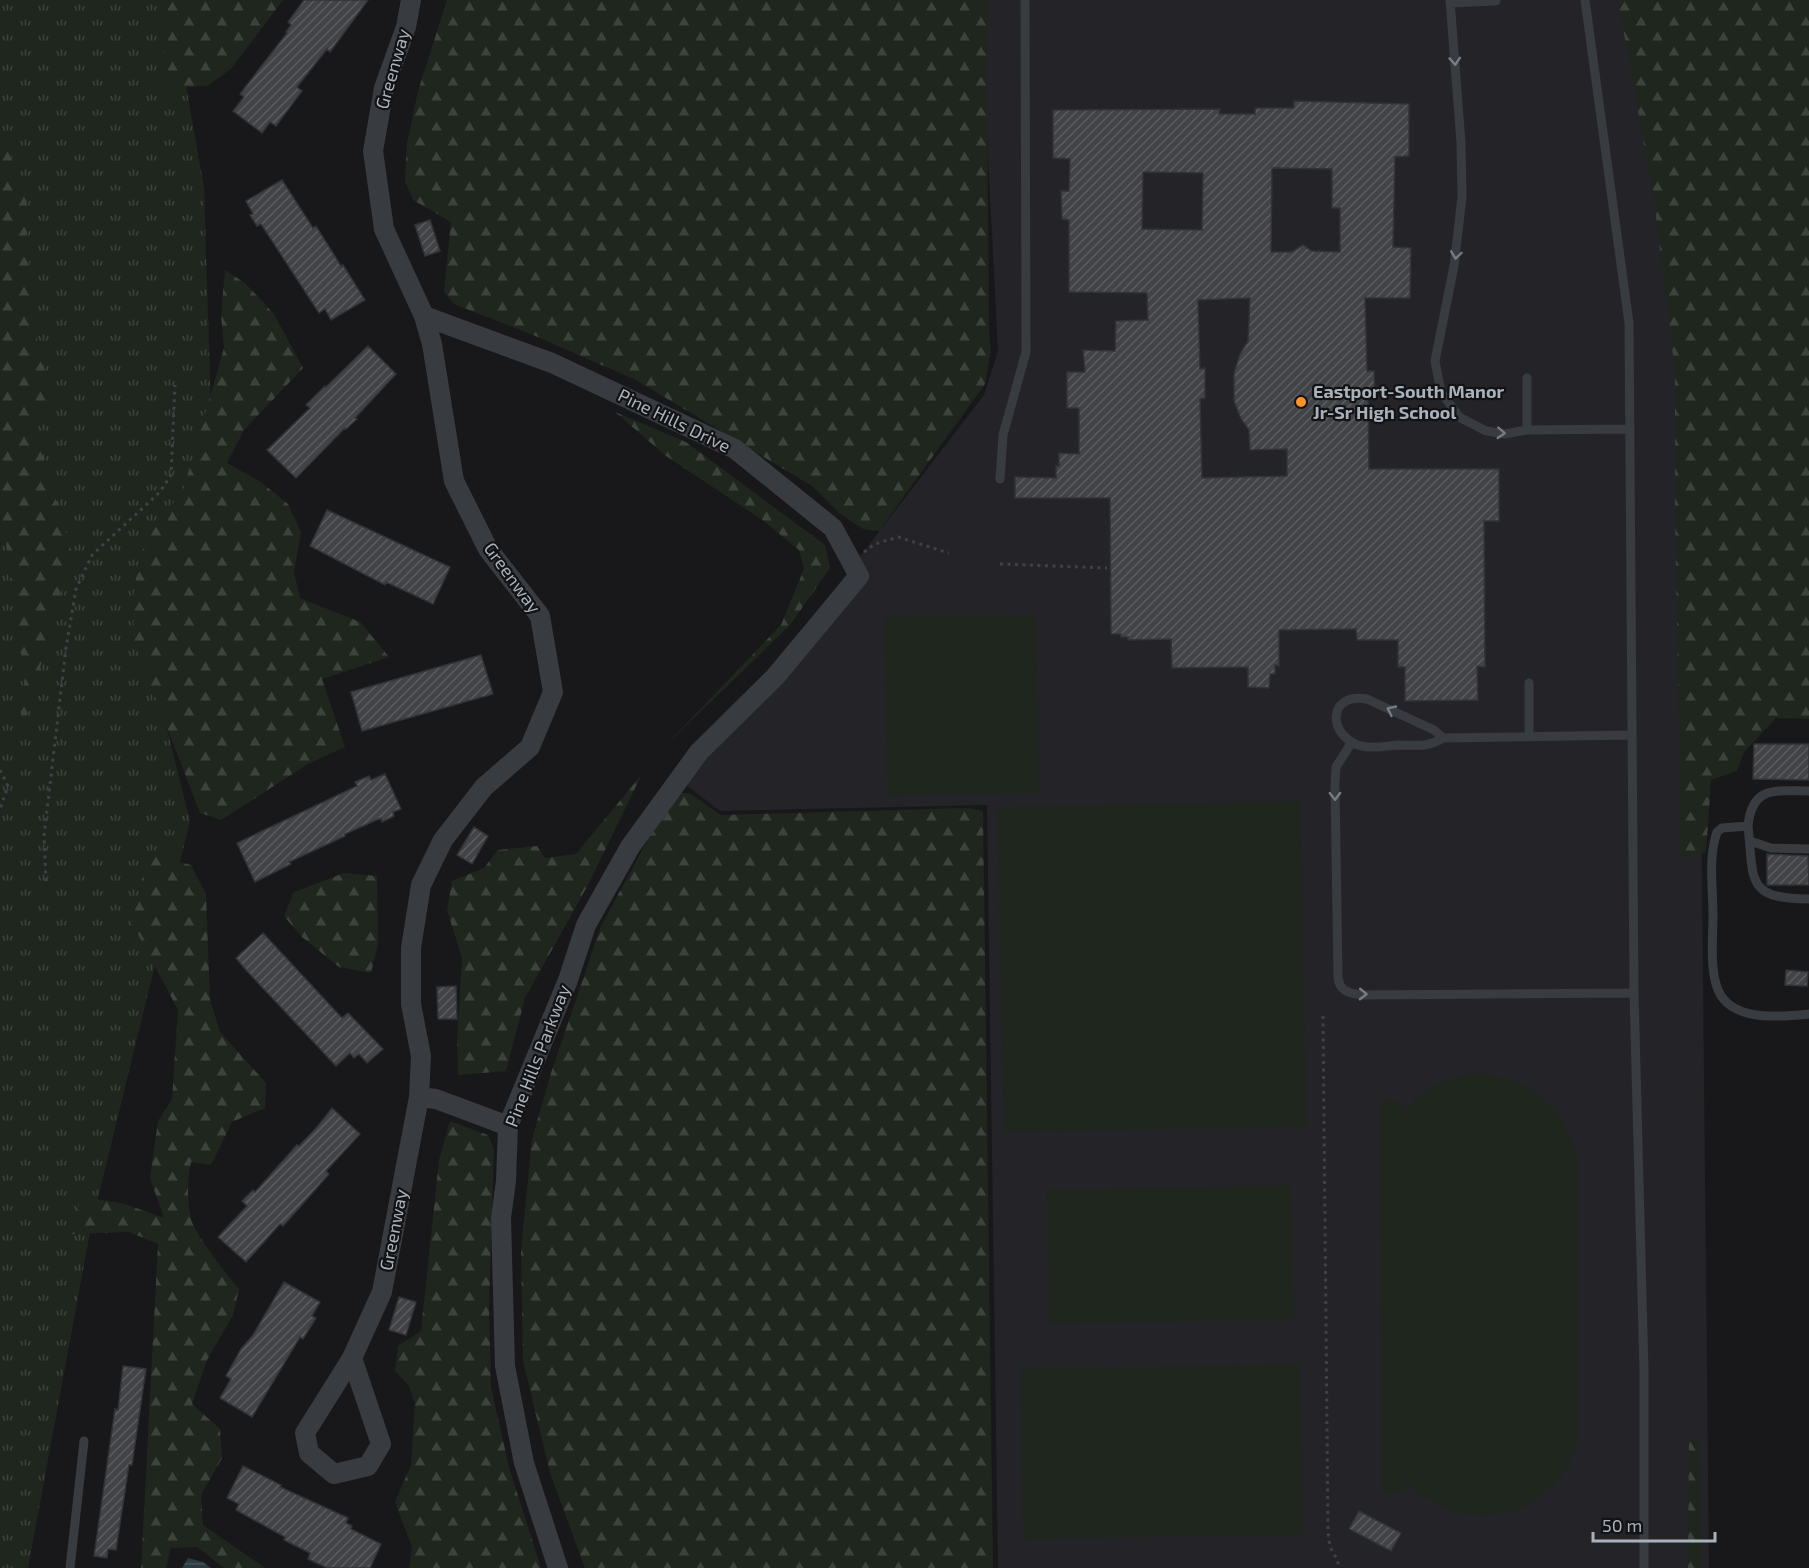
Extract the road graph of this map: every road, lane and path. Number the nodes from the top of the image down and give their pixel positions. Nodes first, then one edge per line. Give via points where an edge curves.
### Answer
1 (411, 0) edge
2 (1025, 0) edge
3 (1585, 0) edge
4 (1450, 1) edge
5 (1496, 1) edge
6 (424, 316) junction
7 (1527, 378) dead end
8 (175, 385) dead end
9 (1630, 429) junction
10 (1527, 430) junction
11 (1000, 478) dead end
12 (949, 553) dead end
13 (850, 561) junction
14 (1000, 564) dead end
15 (1107, 568) dead end
16 (775, 677) joint
17 (1529, 683) dead end
18 (1632, 735) junction
19 (1529, 736) junction
20 (1443, 738) junction
21 (1352, 742) junction
22 (0, 770) edge
23 (1809, 791) edge
24 (0, 809) edge
25 (1748, 826) junction
26 (1750, 842) junction
27 (1809, 849) edge
28 (46, 881) dead end
29 (1809, 898) edge
30 (1634, 993) junction
31 (1809, 1014) edge
32 (1323, 1016) dead end
33 (419, 1097) junction
34 (508, 1126) junction
35 (352, 1358) junction
36 (84, 1441) dead end
37 (70, 1568) edge
38 (558, 1568) edge
39 (1338, 1568) edge
40 (1644, 1568) edge

1 - 6 street, Greenway via 406,27 384,88 374,151 384,229
2 - 11 lane via 1026,352 1003,435
3 - 9 lane via 1627,299
4 - 5 lane
4 -> 10 lane via 1462,197 1454,266 1435,361 1438,381 1449,405 1471,425 1506,434
6 - 13 street, Pine Hills Drive via 552,363 735,449 833,528
6 - 33 street, Greenway via 454,481 488,549 540,616 554,692 530,747 484,787 443,840 421,885 411,948 411,1004 421,1056
7 - 10 lane
8 - 28 path via 171,475 160,492 92,555 76,589 44,836
9 - 10 lane
9 - 18 lane
12 - 13 path via 898,537 875,544
13 - 16 street, Pine Hills Drive via 858,576
14 - 15 path
16 - 34 street, Pine Hills Parkway via 699,752 630,847 586,925 568,980
17 - 19 lane
18 - 19 lane
18 - 30 lane
19 - 20 lane
20 - 21 lane via 1431,745 1363,746
20 -> 21 lane via 1434,730 1356,697 1343,701 1335,719 1339,731
21 -> 30 lane via 1336,767 1335,785 1338,984 1344,990 1351,994
22 - 24 path via 8,786
23 - 25 lane via 1763,794 1752,805
25 - 26 lane
25 - 31 lane via 1722,828 1715,838 1713,913 1718,991 1738,1010 1752,1015
26 - 27 lane via 1771,848
26 - 29 lane via 1760,889 1770,895
30 - 40 lane via 1644,1371
32 - 39 path via 1328,1532
33 - 34 street via 445,1101
33 - 35 street, Greenway via 382,1292
34 - 38 street, Pine Hills Parkway via 501,1218 505,1366 524,1463
35 - 35 street, Greenway via 305,1433 309,1453 334,1474 368,1466 381,1444
36 - 37 lane

